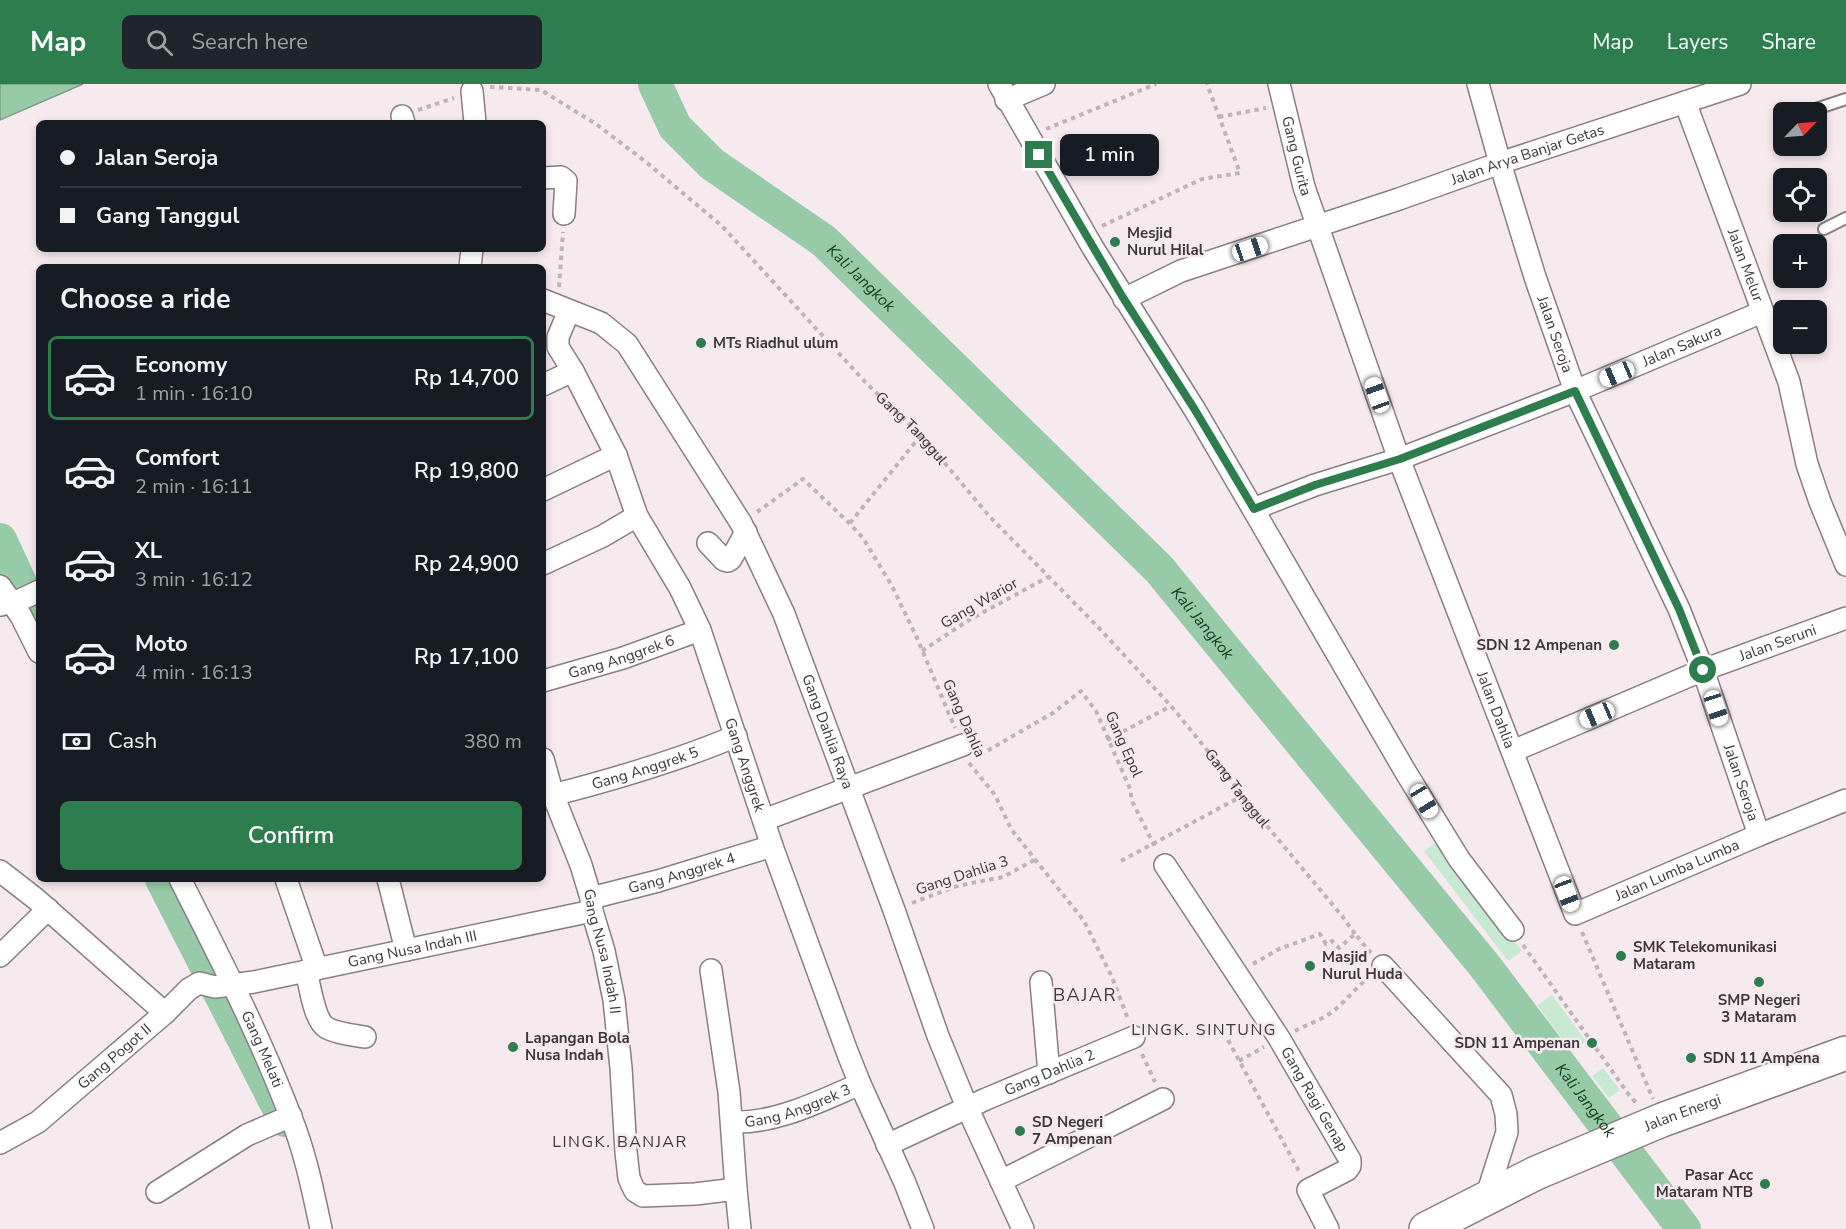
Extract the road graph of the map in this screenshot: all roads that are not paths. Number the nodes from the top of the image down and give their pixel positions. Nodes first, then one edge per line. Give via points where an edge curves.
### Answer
1 (1044, 84) edge
2 (1279, 84) edge
3 (1478, 84) edge
4 (1740, 84) edge
5 (472, 91) road end
6 (1003, 92) edge
7 (1846, 99) edge
8 (1684, 102) junction
9 (1827, 105) edge
10 (475, 120) edge
11 (1500, 163) junction
12 (546, 178) edge
13 (564, 214) road end
14 (1846, 218) edge
15 (1317, 225) junction
16 (1824, 229) dead end
17 (1124, 299) junction
18 (557, 306) edge
19 (1762, 312) junction
20 (573, 371) junction
21 (546, 384) edge
22 (1575, 391) junction
23 (616, 455) junction
24 (1400, 459) junction
25 (546, 489) edge
26 (1254, 509) junction
27 (637, 516) junction
28 (744, 527) junction
29 (708, 543) dead end
30 (546, 563) edge
31 (1846, 565) edge
32 (18, 596) edge
33 (1846, 618) edge
34 (700, 630) junction
35 (36, 646) edge
36 (1703, 670) junction
37 (546, 680) edge
38 (736, 736) junction
39 (1513, 751) junction
40 (965, 753) road end
41 (546, 770) edge
42 (849, 788) junction
43 (553, 795) junction
44 (1846, 800) edge
45 (764, 820) junction
46 (1759, 835) junction
47 (772, 846) junction
48 (1165, 865) road end
49 (0, 872) edge
50 (181, 882) edge
51 (287, 882) edge
52 (389, 882) edge
53 (591, 904) junction
54 (48, 909) junction
55 (1575, 914) joint
56 (1513, 930) road end
57 (406, 950) junction
58 (0, 956) edge
59 (1383, 966) road end
60 (312, 970) junction
61 (711, 970) dead end
62 (1041, 982) dead end
63 (226, 986) junction
64 (165, 1014) junction
65 (365, 1037) dead end
66 (1134, 1037) road end
67 (1846, 1053) edge
68 (1049, 1074) junction
69 (860, 1084) junction
70 (1163, 1099) road end
71 (967, 1107) junction
72 (282, 1120) junction
73 (732, 1122) junction
74 (0, 1143) edge
75 (887, 1145) junction
76 (1001, 1181) junction
77 (736, 1189) junction
78 (157, 1192) dead end
79 (1486, 1198) junction
80 (920, 1228) edge
81 (321, 1229) edge
82 (740, 1229) edge
83 (1023, 1229) edge
84 (1328, 1229) edge
85 (1426, 1229) edge

1 - 6 street
2 - 15 street, Gang Gurita
3 - 11 street, Jalan Seroja
4 - 8 street, Jalan Arya Banjar Getas
5 - 10 street
6 - 17 street
7 - 9 lane
8 - 11 street, Jalan Arya Banjar Getas
8 - 19 street, Jalan Melur
11 - 15 street, Jalan Arya Banjar Getas
11 - 22 street, Jalan Seroja
12 - 13 street via 561,177 566,181
14 - 16 lane
15 - 17 street, Jalan Arya Banjar Getas via 1181,271
15 - 24 street, Jalan Dahlia
17 - 26 street
18 - 20 street, Gang Anggrek via 558,347
18 - 28 street, Gang Dahlia Raya via 601,323 627,344
19 - 22 street, Jalan Sakura
19 - 31 street, Jalan Melur via 1789,382 1820,502
20 - 21 street
20 - 23 street, Gang Anggrek
22 - 24 street, Jalan Sakura
22 - 36 street, Jalan Seroja via 1679,609
23 - 25 street
23 - 27 street, Gang Anggrek
24 - 26 street, Jalan Sakura
24 - 39 street, Jalan Dahlia
26 - 56 street via 1427,807
27 - 30 street
27 - 34 street, Gang Anggrek
28 - 29 street via 728,561
28 - 42 street, Gang Dahlia Raya via 784,614
32 - 35 street via 21,616
33 - 36 street, Jalan Seruni
34 - 37 street, Gang Anggrek 6
34 - 38 street, Gang Anggrek
36 - 39 street, Jalan Seruni
36 - 46 street, Jalan Seroja
38 - 43 street, Gang Anggrek 5
38 - 45 street, Gang Anggrek
39 - 55 street, Jalan Dahlia
40 - 42 street
41 - 43 street, Gang Nusa Indah II
42 - 45 street
42 - 71 street, Gang Dahlia Raya
43 - 53 street, Gang Nusa Indah II via 581,865
44 - 46 street, Jalan Lumba Lumba
45 - 47 street, Gang Anggrek
46 - 55 street, Jalan Lumba Lumba
47 - 53 street, Gang Anggrek 4
47 - 69 street, Gang Anggrek
48 - 84 street, Gang Ragi Genap via 1279,1038 1350,1160 1347,1170 1308,1190
49 - 54 street
50 - 63 street, Gang Melati
51 - 60 street
52 - 57 street
53 - 57 street, Gang Nusa Indah III
53 - 77 street, Gang Nusa Indah II via 614,1000 626,1152 635,1191 643,1196
54 - 58 street
54 - 64 street
57 - 60 street, Gang Nusa Indah III
59 - 79 street via 1501,1095 1507,1132
60 - 63 street, Gang Nusa Indah III
60 - 65 street via 317,1016 322,1025
61 - 73 street
62 - 68 street
63 - 64 street, Gang Pogot II via 194,985
63 - 72 street, Gang Melati
64 - 74 street, Gang Pogot II via 38,1122
66 - 68 street, Gang Dahlia 2
67 - 79 highway, Jalan Energi via 1655,1118
68 - 71 street, Gang Dahlia 2
69 - 73 street, Gang Anggrek 3 via 782,1115
69 - 75 street, Gang Anggrek
70 - 76 street
71 - 75 street, Gang Dahlia 2
71 - 76 street, Gang Dahlia Raya
72 - 78 street via 247,1135
72 - 81 street, Gang Melati via 309,1176
73 - 77 street
75 - 80 street, Gang Anggrek
76 - 83 street, Gang Dahlia Raya
77 - 82 street
79 - 85 highway, Jalan Energi

